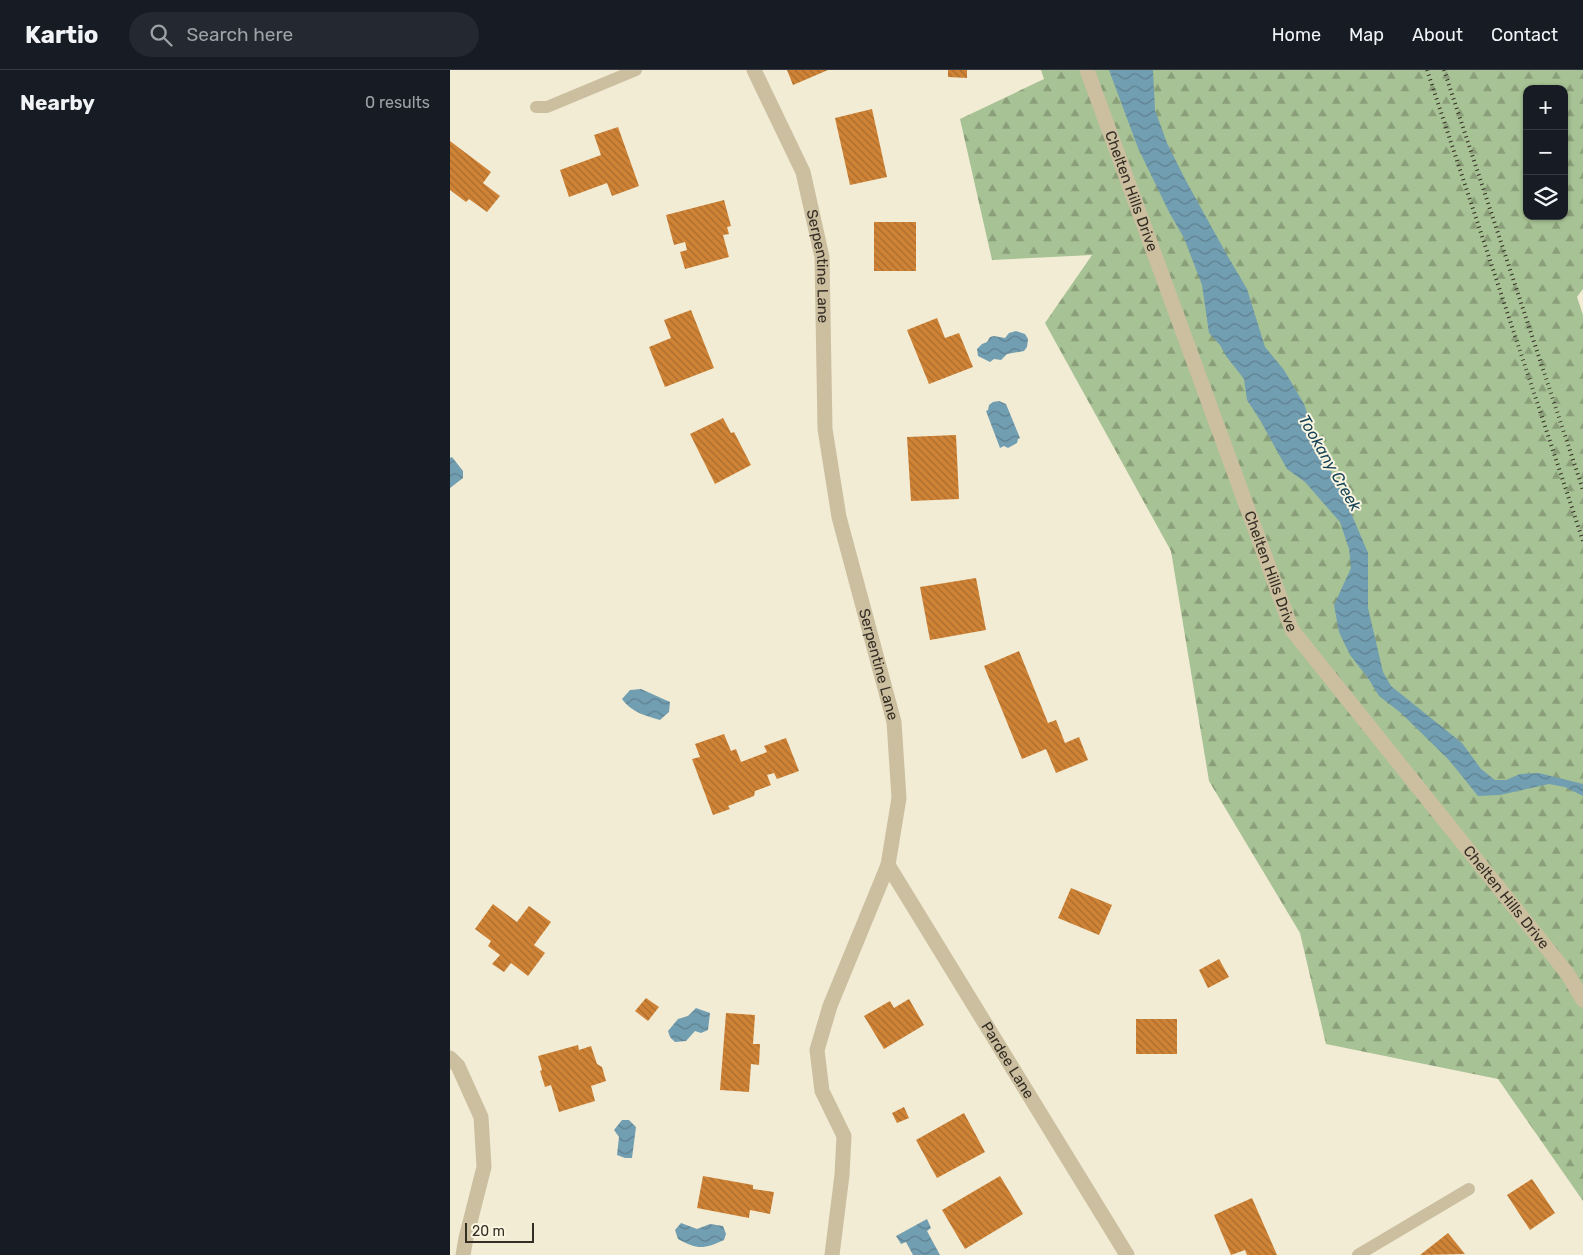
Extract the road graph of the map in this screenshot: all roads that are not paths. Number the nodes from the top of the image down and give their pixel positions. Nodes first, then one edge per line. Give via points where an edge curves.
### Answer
1 (636, 70) edge
2 (754, 70) edge
3 (1087, 70) edge
4 (536, 107) dead end
5 (888, 865) junction
6 (1583, 1000) edge
7 (450, 1058) edge
8 (1469, 1189) dead end
9 (463, 1255) edge
10 (832, 1255) edge
11 (1127, 1255) edge
12 (1358, 1255) edge

1 - 4 lane via 547,107
2 - 5 street, Serpentine Lane via 803,172 822,257 825,429 840,516 894,722 899,798
3 - 6 street, Chelten Hills Drive via 1292,630 1567,973
5 - 10 street, Serpentine Lane via 830,1006 817,1050 822,1091 844,1136
5 - 11 street, Pardee Lane
7 - 9 street via 458,1066 481,1117 484,1167
8 - 12 lane

